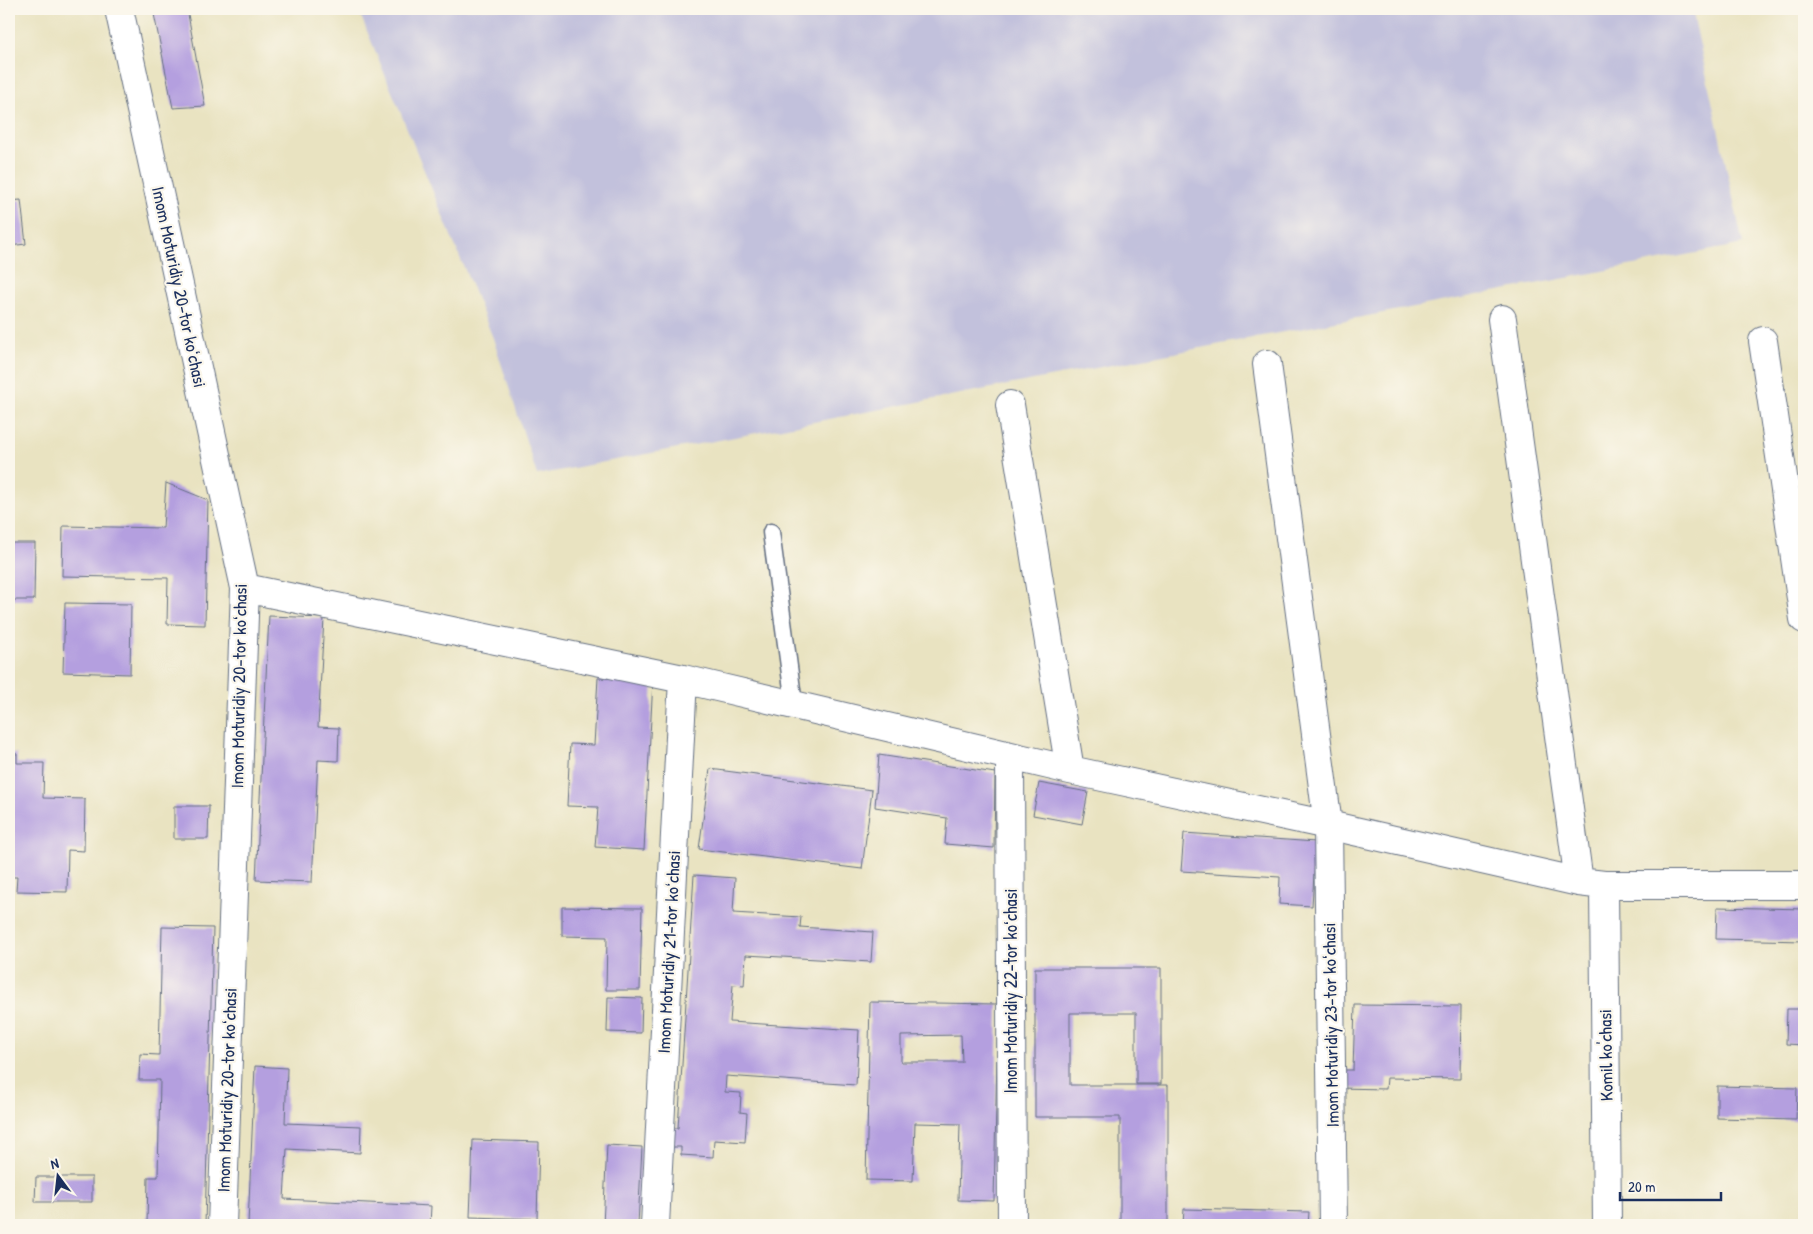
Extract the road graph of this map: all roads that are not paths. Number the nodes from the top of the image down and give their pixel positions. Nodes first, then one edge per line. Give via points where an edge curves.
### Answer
1 (119, 9) edge
2 (1502, 319) dead end
3 (1763, 341) dead end
4 (1267, 364) dead end
5 (1010, 405) dead end
6 (771, 532) dead end
7 (244, 588) junction
8 (1804, 618) edge
9 (683, 679) junction
10 (794, 704) junction
11 (1010, 757) junction
12 (1070, 770) junction
13 (1328, 825) junction
14 (1591, 884) junction
15 (1804, 885) edge
16 (222, 1225) edge
17 (655, 1225) edge
18 (1012, 1225) edge
19 (1333, 1225) edge
20 (1607, 1225) edge

1 - 7 street, Imom Moturidiy 20-tor koʻchasi
2 - 14 street, Komil ko'chasi
3 - 8 street
4 - 13 street, Imom Moturidiy 23-tor koʻchasi
5 - 12 street
6 - 10 lane
7 - 9 street
7 - 16 street, Imom Moturidiy 20-tor koʻchasi
9 - 10 street
9 - 17 street, Imom Moturidiy 21-tor koʻchasi
10 - 11 street
11 - 12 street
11 - 18 street, Imom Moturidiy 22-tor koʻchasi
12 - 13 street
13 - 14 street
13 - 19 street, Imom Moturidiy 23-tor koʻchasi
14 - 15 street
14 - 20 street, Komil ko'chasi

